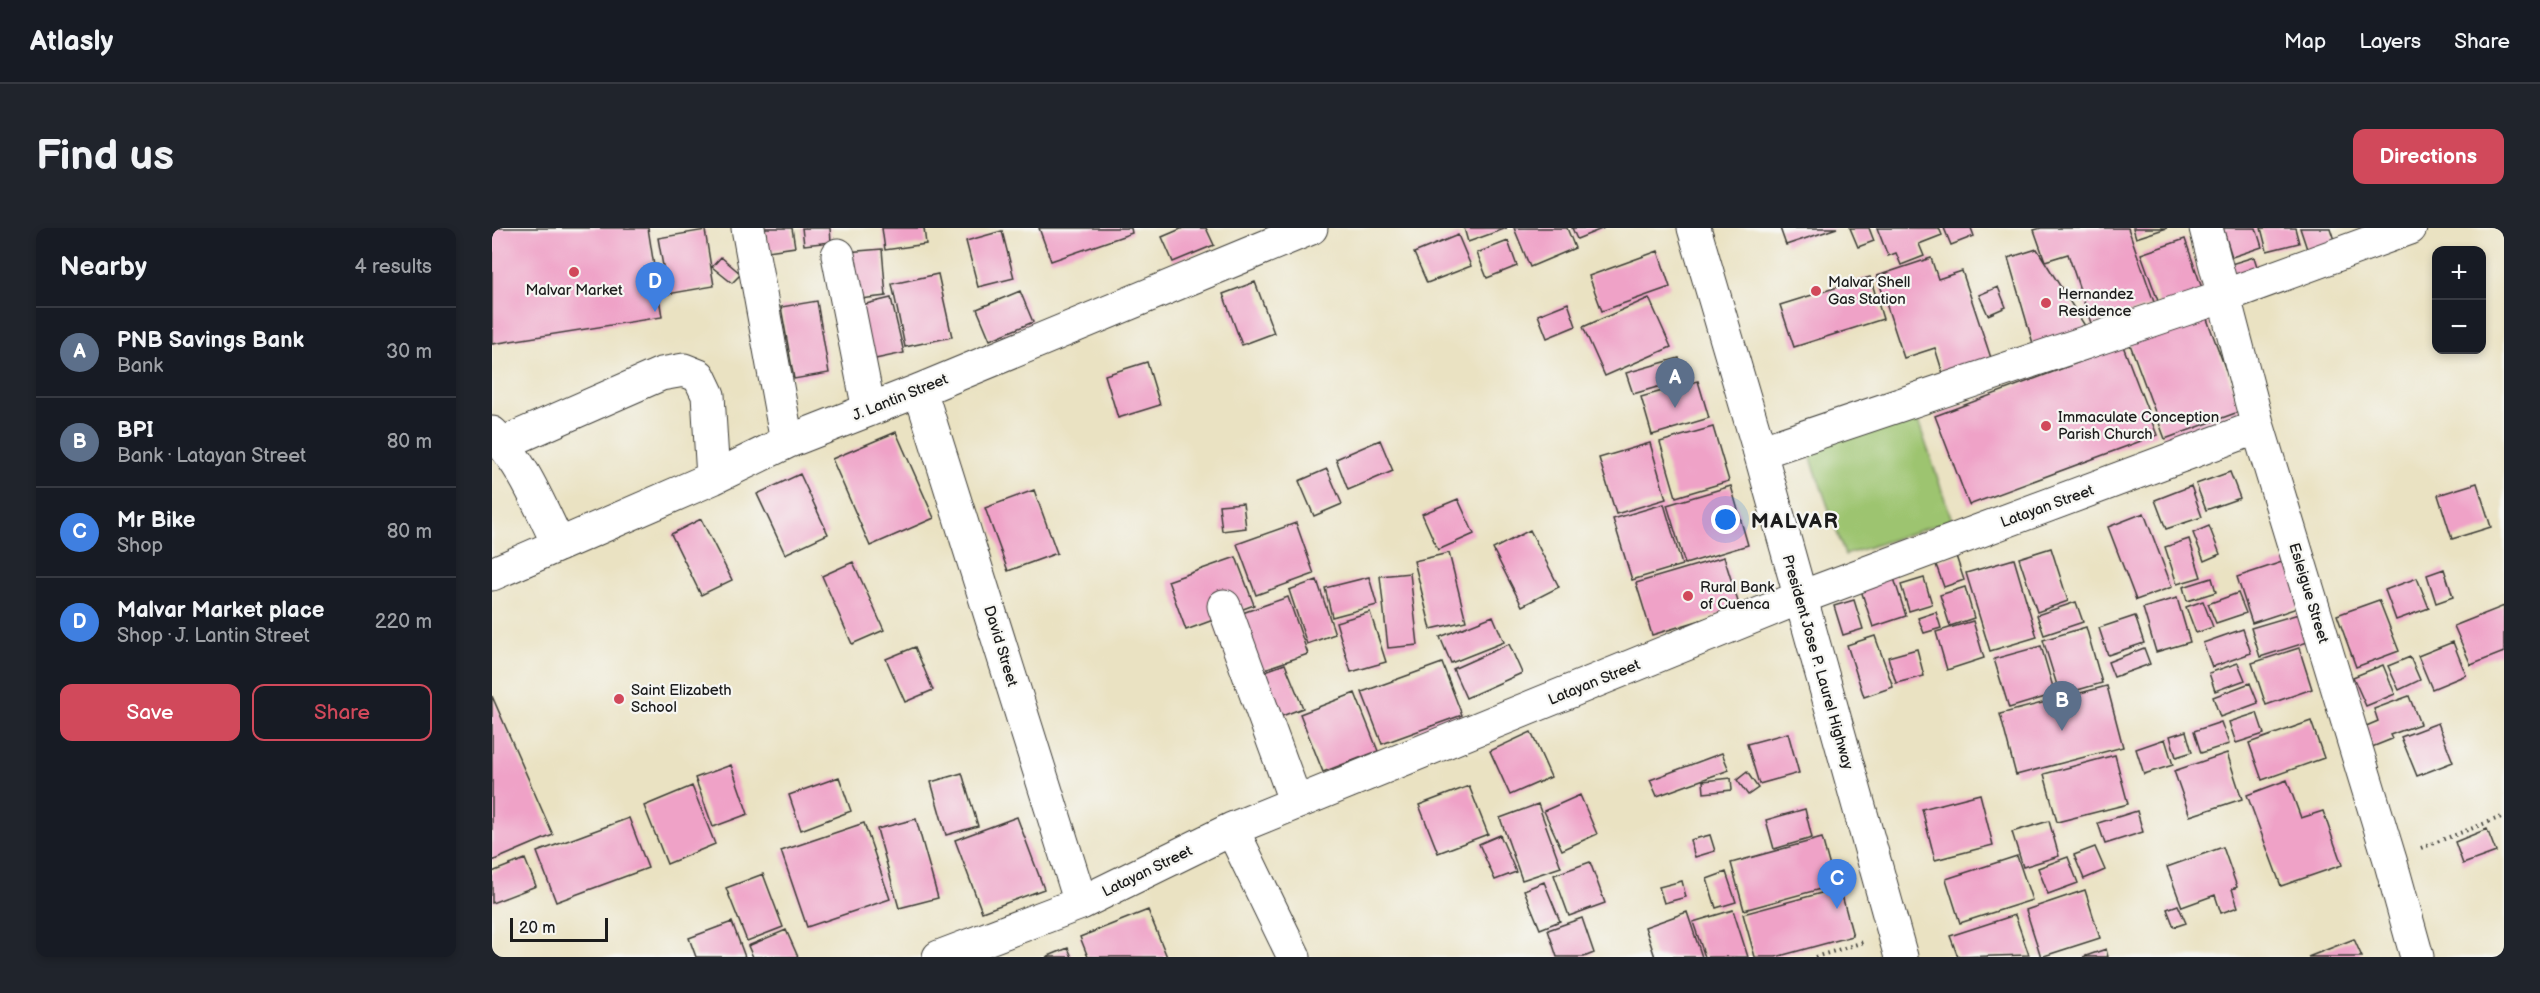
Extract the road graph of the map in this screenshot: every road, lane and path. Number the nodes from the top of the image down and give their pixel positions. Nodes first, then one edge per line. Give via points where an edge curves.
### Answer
1 (748, 228) edge
2 (1311, 228) edge
3 (1694, 228) edge
4 (2206, 228) edge
5 (2410, 228) edge
6 (838, 255) dead end
7 (2224, 296) junction
8 (920, 390) junction
9 (868, 410) junction
10 (2258, 427) junction
11 (498, 438) edge
12 (787, 442) junction
13 (1760, 452) junction
14 (713, 478) junction
15 (559, 545) junction
16 (492, 574) edge
17 (1799, 598) junction
18 (1224, 606) dead end
19 (1296, 803) junction
20 (2504, 816) edge
21 (1232, 829) junction
22 (2390, 860) junction
23 (1081, 903) junction
24 (1897, 945) edge
25 (939, 957) edge
26 (1294, 957) edge
27 (1815, 957) edge
28 (2417, 957) edge

1 - 12 main road
2 - 8 main road, J. Lantin Street
3 - 13 main road, President Jose P. Laurel Highway
4 - 7 main road, Esleigue Street
5 - 7 main road
6 - 9 main road
7 - 10 main road, Esleigue Street
7 - 13 main road
8 - 9 main road, J. Lantin Street
8 - 23 main road, David Street
9 - 12 main road, J. Lantin Street
10 - 17 main road, Latayan Street
10 - 22 main road, Esleigue Street
11 - 14 main road via 661,374 684,370 699,376 708,395
11 - 15 main road via 525,477
12 - 14 main road, J. Lantin Street
13 - 17 main road, President Jose P. Laurel Highway
14 - 15 main road, J. Lantin Street
15 - 16 main road, J. Lantin Street
17 - 19 main road, Latayan Street
17 - 24 main road, President Jose P. Laurel Highway
18 - 19 main road
19 - 21 main road, Latayan Street
20 - 22 path
21 - 23 main road, Latayan Street
21 - 26 main road
22 - 28 main road, Esleigue Street
23 - 25 main road, Latayan Street
24 - 27 path

